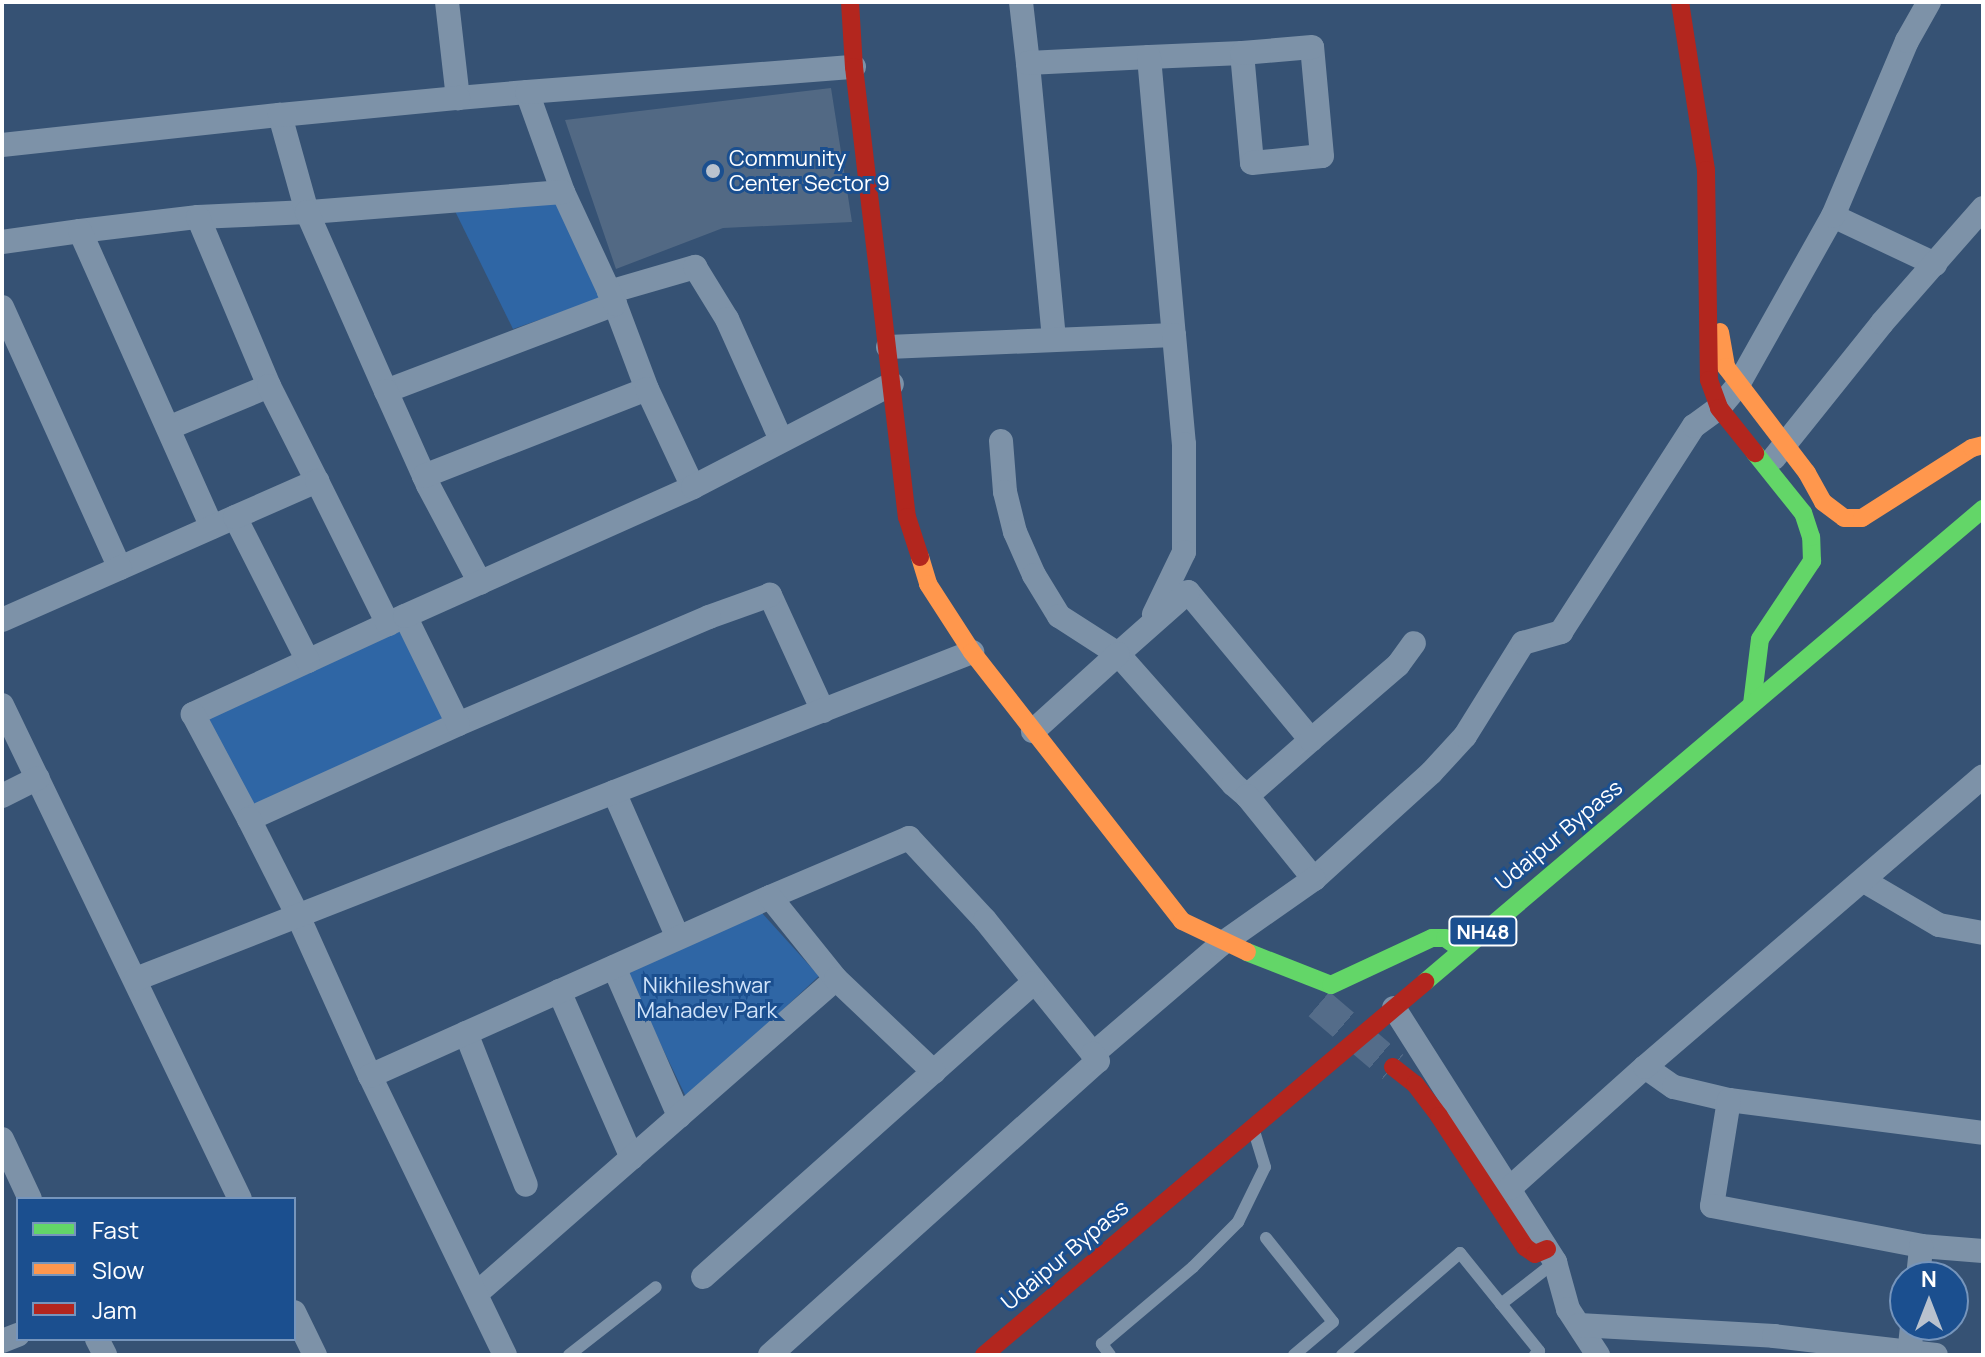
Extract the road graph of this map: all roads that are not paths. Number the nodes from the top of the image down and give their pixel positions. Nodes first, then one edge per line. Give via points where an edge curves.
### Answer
1 (447, 2) edge
2 (850, 2) edge
3 (1021, 2) edge
4 (1680, 2) edge
5 (1698, 2) edge
6 (1929, 2) edge
7 (1242, 53) junction
8 (1149, 57) junction
9 (1028, 63) junction
10 (854, 67) junction
11 (527, 92) junction
12 (458, 98) junction
13 (280, 115) junction
14 (2, 145) edge
15 (563, 192) junction
16 (1983, 208) edge
17 (307, 212) junction
18 (1833, 216) junction
19 (198, 217) junction
20 (80, 231) junction
21 (2, 242) edge
22 (1935, 264) junction
23 (612, 298) junction
24 (2, 307) edge
25 (1174, 335) junction
26 (1054, 339) junction
27 (1720, 340) junction
28 (1761, 344) junction
29 (888, 347) junction
30 (1732, 376) junction
31 (1709, 380) junction
32 (892, 384) junction
33 (269, 386) junction
34 (647, 389) junction
35 (386, 391) junction
36 (1719, 408) junction
37 (168, 428) junction
38 (781, 440) junction
39 (1001, 441) dead end
40 (1785, 445) junction
41 (1983, 445) edge
42 (1765, 469) junction
43 (424, 476) junction
44 (317, 481) junction
45 (693, 487) junction
46 (1983, 509) edge
47 (235, 517) junction
48 (212, 527) junction
49 (120, 568) junction
50 (480, 583) junction
51 (2, 620) edge
52 (397, 620) junction
53 (1414, 643) dead end
54 (972, 652) junction
55 (1118, 654) junction
56 (308, 661) junction
57 (1752, 704) junction
58 (2, 705) edge
59 (823, 711) junction
60 (458, 724) junction
61 (1033, 731) junction
62 (1311, 740) junction
63 (1983, 776) edge
64 (38, 778) junction
65 (614, 792) junction
66 (2, 796) edge
67 (1247, 796) junction
68 (249, 819) junction
69 (1314, 879) junction
70 (1864, 881) junction
71 (770, 897) junction
72 (298, 916) junction
73 (1983, 933) edge
74 (678, 938) junction
75 (1229, 940) junction
76 (1461, 949) junction
77 (614, 967) junction
78 (1282, 968) junction
79 (136, 979) junction
80 (836, 979) junction
81 (1033, 983) junction
82 (559, 991) junction
83 (1308, 996) tunnel mouth
84 (1394, 1008) junction
85 (466, 1033) junction
86 (1093, 1054) junction
87 (1393, 1067) tunnel mouth
88 (1645, 1067) junction
89 (934, 1072) junction
90 (370, 1076) junction
91 (1729, 1100) junction
92 (679, 1116) junction
93 (1253, 1127) junction
94 (1983, 1133) edge
95 (2, 1139) edge
96 (632, 1158) junction
97 (526, 1185) dead end
98 (1510, 1188) junction
99 (29, 1197) edge
100 (239, 1197) edge
101 (1266, 1238) dead end
102 (1921, 1246) junction
103 (1983, 1251) edge
104 (1551, 1256) junction
105 (1920, 1261) edge
106 (703, 1277) dead end
107 (656, 1287) dead end
108 (476, 1294) junction
109 (1501, 1304) junction
110 (296, 1316) edge
111 (1579, 1325) junction
112 (2, 1344) edge
113 (1773, 1346) edge
114 (1909, 1353) edge
115 (6, 1355) edge
116 (315, 1355) edge
117 (505, 1355) edge
118 (569, 1355) edge
119 (770, 1355) edge
120 (984, 1355) edge
121 (1110, 1355) edge
122 (1294, 1355) edge
123 (1342, 1355) edge
124 (1535, 1355) edge
125 (1598, 1355) edge
126 (1936, 1355) edge

1 - 12 street
2 - 10 main road
3 - 9 street
4 - 31 main road via 1706,170
5 - 27 main road via 1719,167
6 - 18 street via 1907,41
7 - 7 street via 1252,163 1322,156 1312,47
7 - 8 street
8 - 9 street
8 - 25 street
9 - 26 street
10 - 11 street
10 - 29 main road
11 - 12 street
11 - 15 street
12 - 13 street
13 - 14 street
13 - 17 street
15 - 17 street
15 - 23 street
16 - 22 street
17 - 19 street
17 - 35 street
18 - 22 street
18 - 28 street
19 - 20 street
19 - 33 street
20 - 21 street
20 - 37 street
22 - 40 street
23 - 34 street
23 - 35 street
23 - 38 street via 695,267 727,319
24 - 49 street
25 - 26 street
25 - 55 street via 1184,444 1184,552 1159,609
26 - 29 street
27 - 28 street via 1746,353
27 - 30 main road
28 - 30 street
29 - 32 main road
30 - 31 main road
30 - 36 street
30 - 40 main road
31 - 36 main road
32 - 38 street
32 - 54 main road via 907,517 928,584
33 - 37 street
33 - 44 street
34 - 43 street
34 - 45 street
35 - 43 street
36 - 42 main road
36 - 69 street via 1694,426 1561,632 1523,643 1465,736
37 - 48 street
38 - 45 street
39 - 55 street via 1005,492 1034,575 1059,616
40 - 41 main road via 1823,502 1844,518 1862,518
40 - 42 street
42 - 57 main road via 1803,513 1812,561 1760,639
43 - 50 street
44 - 47 street
44 - 52 street
45 - 50 street
46 - 57 main road, Udaipur Bypass / NH48
47 - 48 street
47 - 56 street
48 - 49 street
49 - 51 street
50 - 52 street
52 - 56 street
52 - 60 street
53 - 62 street via 1398,665
54 - 59 street
54 - 61 main road
55 - 61 street
55 - 62 street via 1188,592
55 - 67 street
56 - 68 street via 193,714
57 - 76 main road, Udaipur Bypass / NH48
58 - 64 street
59 - 60 street via 770,595
59 - 65 street
60 - 68 street
61 - 75 main road via 1182,921
62 - 67 street
63 - 70 street
64 - 66 street
64 - 79 street
65 - 72 street
65 - 74 street
67 - 69 street
68 - 72 street
69 - 75 street
70 - 73 street via 1939,925
70 - 88 street
71 - 74 street
71 - 80 street
71 - 81 street via 909,838 985,920
72 - 79 street
72 - 90 street
74 - 77 street
75 - 78 main road
75 - 86 street
76 - 78 main road via 1445,938 1432,938 1331,985
76 - 84 main road, Udaipur Bypass / NH48
77 - 82 street
77 - 92 street
78 - 83 main road
79 - 100 street
80 - 89 street
80 - 92 street
81 - 86 street
81 - 89 street
82 - 85 street
82 - 96 street
84 - 93 main road, Udaipur Bypass / NH48
84 - 98 street
85 - 90 street
85 - 97 street
86 - 119 street via 1098,1061
87 - 104 main road via 1415,1084 1439,1116 1525,1247
88 - 91 street via 1674,1087
88 - 98 street
89 - 106 street
90 - 108 street
91 - 94 street
91 - 102 street via 1712,1206
92 - 96 street
93 - 120 main road, Udaipur Bypass / NH48
93 - 121 lane via 1265,1167 1238,1222 1102,1344
95 - 99 street
96 - 108 street
98 - 104 street
101 - 122 lane via 1333,1322
102 - 103 street
102 - 105 street
104 - 109 lane
104 - 111 street via 1568,1309
107 - 118 lane
108 - 117 street
109 - 123 lane via 1460,1253
109 - 124 lane via 1539,1351
110 - 116 street
111 - 113 street
111 - 125 street
112 - 115 street
113 - 114 street
114 - 126 street

